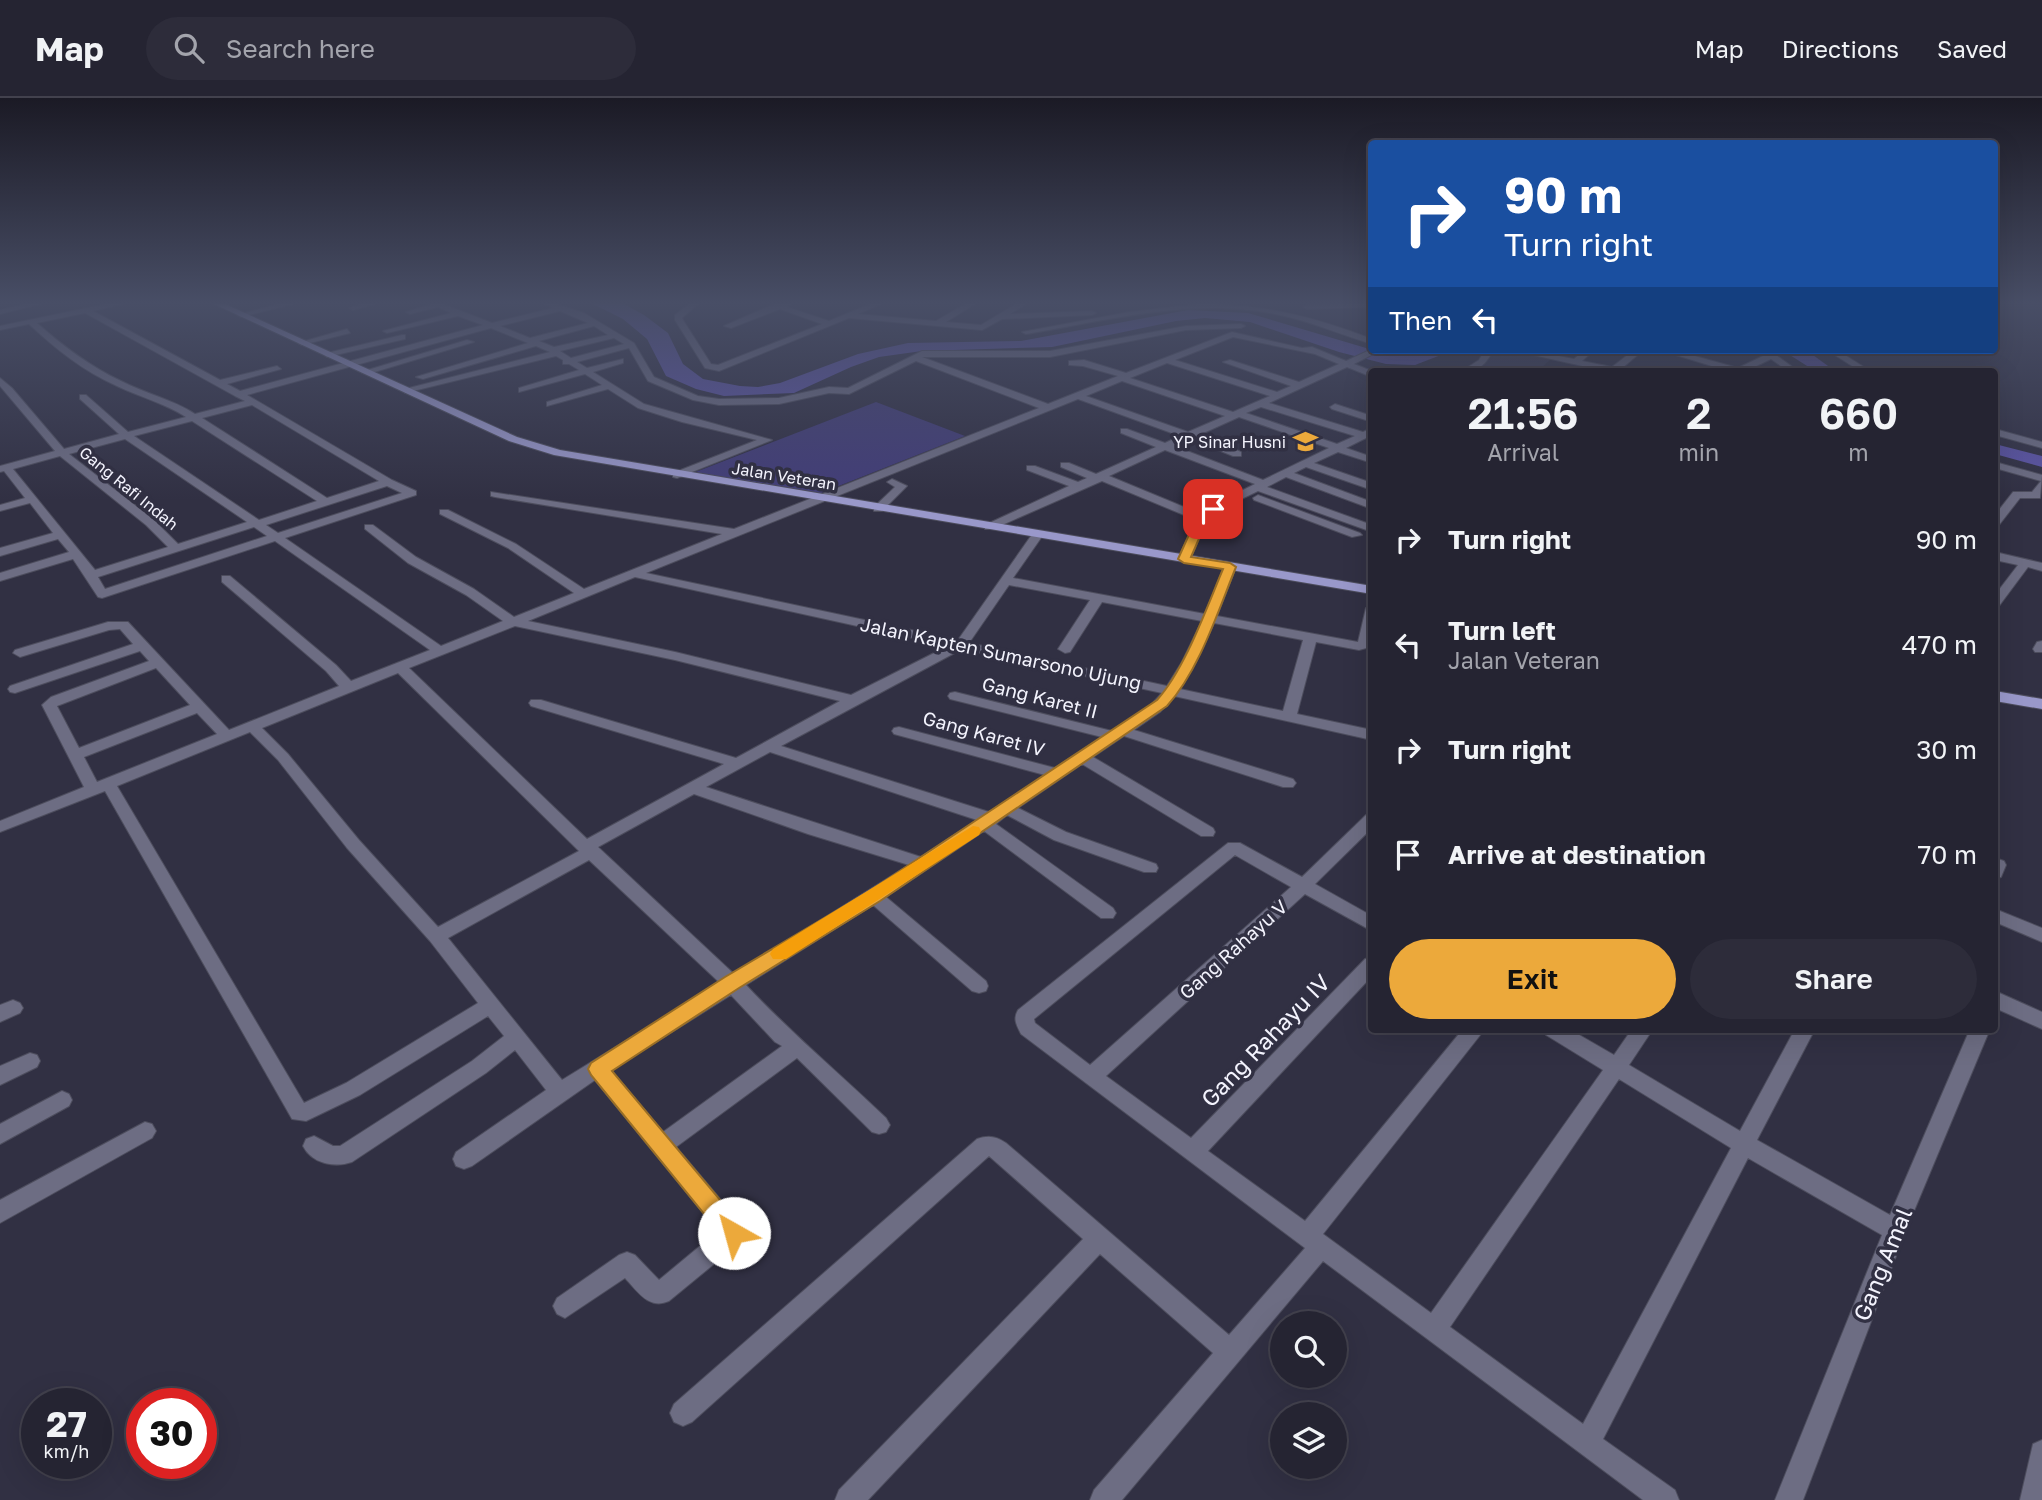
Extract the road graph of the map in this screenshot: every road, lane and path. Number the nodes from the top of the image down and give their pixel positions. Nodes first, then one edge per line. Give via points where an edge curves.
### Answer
1 (93, 369) edge
2 (194, 369) edge
3 (275, 369) edge
4 (328, 369) edge
5 (360, 369) edge
6 (374, 369) edge
7 (440, 369) edge
8 (489, 369) edge
9 (591, 369) edge
10 (645, 369) edge
11 (893, 369) edge
12 (947, 369) edge
13 (1102, 369) edge
14 (1142, 369) edge
15 (1196, 369) edge
16 (1250, 369) edge
17 (1333, 369) edge
18 (585, 371) junction
19 (365, 372) junction
20 (1123, 377) junction
21 (0, 380) edge
22 (1111, 382) junction
23 (219, 383) junction
24 (394, 385) junction
25 (1298, 385) junction
26 (608, 386) junction
27 (522, 390) dead end
28 (408, 391) junction
29 (239, 394) junction
30 (1277, 395) junction
31 (1076, 396) junction
32 (83, 397) dead end
33 (1161, 400) dead end
34 (253, 402) junction
35 (1259, 403) junction
36 (550, 404) dead end
37 (1046, 407) junction
38 (1335, 407) dead end
39 (1235, 414) junction
40 (195, 418) junction
41 (1368, 418) edge
42 (1124, 431) dead end
43 (1998, 433) edge
44 (1190, 435) junction
45 (1368, 435) edge
46 (127, 436) junction
47 (2042, 445) edge
48 (1164, 447) junction
49 (1336, 447) junction
50 (61, 452) junction
51 (1237, 454) dead end
52 (1368, 459) edge
53 (1304, 463) junction
54 (1065, 465) dead end
55 (1998, 465) edge
56 (3, 468) edge
57 (1031, 468) dead end
58 (1284, 473) junction
59 (677, 475) junction
60 (1998, 477) edge
61 (1100, 478) junction
62 (2042, 478) edge
63 (388, 482) junction
64 (892, 482) dead end
65 (2042, 484) edge
66 (1261, 485) junction
67 (1368, 486) edge
68 (1080, 487) junction
69 (1245, 493) junction
70 (495, 494) dead end
71 (815, 499) junction
72 (30, 500) junction
73 (326, 502) junction
74 (1368, 504) edge
75 (0, 508) edge
76 (878, 509) junction
77 (444, 512) dead end
78 (1202, 519) junction
79 (1998, 519) edge
80 (257, 524) junction
81 (369, 527) dead end
82 (989, 527) junction
83 (1368, 527) edge
84 (731, 532) junction
85 (1037, 535) junction
86 (1356, 535) dead end
87 (60, 536) junction
88 (277, 538) junction
89 (176, 548) junction
90 (0, 552) edge
91 (76, 554) junction
92 (1998, 557) edge
93 (1184, 559) junction
94 (2025, 563) junction
95 (1230, 567) junction
96 (2042, 567) edge
97 (631, 573) junction
98 (91, 575) junction
99 (0, 577) edge
100 (226, 579) dead end
101 (1007, 580) junction
102 (1368, 589) edge
103 (581, 592) junction
104 (1098, 598) junction
105 (1998, 599) edge
106 (1209, 619) junction
107 (512, 621) junction
108 (1368, 626) edge
109 (1310, 638) junction
110 (961, 644) junction
111 (143, 645) junction
112 (1065, 649) dead end
113 (440, 651) junction
114 (20, 653) dead end
115 (159, 662) junction
116 (400, 667) junction
117 (348, 687) junction
118 (15, 690) dead end
119 (1172, 691) junction
120 (955, 696) dead end
121 (1998, 697) edge
122 (853, 700) junction
123 (536, 703) dead end
124 (2042, 704) edge
125 (201, 706) junction
126 (1289, 717) junction
127 (252, 726) junction
128 (900, 731) dead end
129 (1119, 734) junction
130 (1368, 734) edge
131 (227, 736) junction
132 (767, 746) junction
133 (75, 755) junction
134 (1083, 758) junction
135 (737, 763) junction
136 (1059, 774) junction
137 (1288, 783) dead end
138 (101, 786) junction
139 (692, 788) junction
140 (995, 817) junction
141 (1368, 823) edge
142 (0, 827) edge
143 (1206, 832) dead end
144 (589, 849) junction
145 (922, 863) junction
146 (1150, 868) dead end
147 (1304, 885) junction
148 (874, 896) junction
149 (1107, 913) dead end
150 (1998, 916) edge
151 (1368, 922) edge
152 (2042, 935) edge
153 (436, 936) junction
154 (1368, 968) edge
155 (732, 983) junction
156 (979, 986) dead end
157 (1998, 1000) edge
158 (490, 1005) junction
159 (2042, 1021) edge
160 (1472, 1033) edge
161 (1560, 1033) edge
162 (1640, 1033) edge
163 (1803, 1033) edge
164 (1978, 1033) edge
165 (516, 1038) junction
166 (798, 1046) junction
167 (30, 1061) dead end
168 (1617, 1067) junction
169 (598, 1069) junction
170 (0, 1076) edge
171 (1091, 1077) junction
172 (561, 1092) junction
173 (62, 1100) dead end
174 (878, 1125) dead end
175 (145, 1131) dead end
176 (0, 1135) edge
177 (1744, 1144) junction
178 (662, 1145) junction
179 (314, 1146) dead end
180 (1194, 1150) junction
181 (464, 1159) dead end
182 (0, 1212) edge
183 (1895, 1230) junction
184 (1098, 1240) junction
185 (1314, 1241) junction
186 (565, 1307) dead end
187 (1433, 1331) junction
188 (1230, 1352) junction
189 (683, 1413) dead end
190 (1587, 1443) junction
191 (2042, 1453) edge
192 (2032, 1497) dead end
193 (849, 1500) edge
194 (1104, 1500) edge
195 (1665, 1500) edge
196 (1789, 1500) edge

1 - 40 street
2 - 23 street
3 - 23 street
4 - 29 street
5 - 19 main road, Jalan Veteran
6 - 19 street
7 - 24 street
8 - 28 street
9 - 18 street
10 - 11 street via 650,379 696,398 719,401 779,401 830,390 849,391
12 - 37 street
13 - 20 street
14 - 20 street
15 - 30 street
16 - 25 street
17 - 25 street
18 - 26 street
18 - 27 street
19 - 24 main road, Jalan Veteran
20 - 22 street
20 - 39 street
21 - 50 street, Gang Rafi Indah
22 - 31 street
22 - 33 street
23 - 29 street
24 - 28 main road, Jalan Veteran
25 - 30 street
26 - 36 street
26 - 59 street via 661,413 767,440
28 - 59 main road, Jalan Veteran via 532,446
29 - 34 street
30 - 35 street
31 - 37 street
31 - 44 street
32 - 46 street
34 - 40 street
34 - 63 street
35 - 39 street
35 - 45 street
37 - 71 street
38 - 41 street
39 - 44 street
39 - 49 street
40 - 46 street
40 - 73 street
42 - 48 street
43 - 47 street
44 - 48 street
44 - 51 street
45 - 49 street
46 - 50 street
46 - 80 street
48 - 61 street
48 - 66 street
49 - 52 street
49 - 53 street
50 - 56 street
50 - 89 street, Gang Rafi Indah
53 - 58 street
53 - 67 street
54 - 61 street
55 - 62 street
56 - 72 street
57 - 68 street
58 - 66 street
58 - 74 street
59 - 71 main road, Jalan Veteran
60 - 65 street
61 - 68 street
61 - 78 street
63 - 73 street
63 - 88 street via 412,493
64 - 76 street via 902,486
65 - 79 street via 2036,496 2017,494
66 - 69 street
66 - 83 street
68 - 82 street
69 - 78 street
69 - 86 street
70 - 84 street
71 - 76 main road, Jalan Veteran
71 - 84 street
72 - 75 street
72 - 87 street
73 - 80 street
76 - 82 main road, Jalan Veteran
77 - 103 street via 512,546
78 - 93 street
80 - 88 street
80 - 89 street
81 - 107 street via 412,560
82 - 85 main road, Jalan Veteran
84 - 97 street
85 - 93 main road, Jalan Veteran
85 - 101 street
87 - 90 street
87 - 91 street
88 - 98 street via 105,593 100,593
88 - 113 street
89 - 98 street
91 - 98 street
91 - 99 street
92 - 94 street
93 - 95 main road, Jalan Veteran
94 - 96 street
94 - 105 street
95 - 102 main road, Jalan Veteran
95 - 106 street
97 - 103 street
97 - 110 street, Jalan Kapten Sumarsono Ujung
100 - 117 street
101 - 104 street
101 - 110 street
103 - 107 street
104 - 106 street
104 - 112 street
106 - 109 street
106 - 119 street
107 - 113 street
107 - 122 street
108 - 109 street via 1364,645
109 - 126 street
110 - 119 street, Jalan Kapten Sumarsono Ujung
110 - 122 street
111 - 114 street via 123,625 116,625
111 - 115 street
111 - 118 street
113 - 116 street
115 - 125 street
115 - 133 street via 49,705
116 - 117 street
116 - 144 street
117 - 127 street
119 - 126 street, Jalan Kapten Sumarsono Ujung
119 - 129 street
120 - 129 street, Gang Karet II
121 - 124 main road
122 - 132 street
123 - 135 street
125 - 131 street
125 - 133 street
126 - 130 street, Jalan Kapten Sumarsono Ujung
127 - 131 street
127 - 153 street
128 - 136 street, Gang Karet IV
129 - 134 street
129 - 137 street, Gang Karet II
131 - 138 street
132 - 135 street
132 - 140 street
133 - 138 street
134 - 136 street
134 - 143 street
135 - 139 street
136 - 140 street
138 - 142 street
138 - 158 street via 299,1113 353,1089
139 - 144 street
139 - 145 street
140 - 145 street
140 - 146 street
140 - 149 street via 1054,876
141 - 147 street, Gang Rahayu V
144 - 153 street
144 - 155 street
145 - 148 street
147 - 151 street
147 - 171 street, Gang Rahayu V
147 - 171 street via 1238,847 1232,848 1025,1015 1028,1028
148 - 155 street
148 - 156 street
150 - 152 street
153 - 158 street
154 - 180 street, Gang Rahayu IV
155 - 166 street via 782,1036
155 - 169 street
157 - 159 street
158 - 165 street
160 - 185 street
161 - 168 street
162 - 168 street
163 - 177 street
164 - 183 street, Gang Amal
165 - 172 street
165 - 179 street via 479,1068 344,1155 331,1156
166 - 174 street
166 - 178 street
167 - 170 street
168 - 177 street
168 - 187 street
169 - 172 street
169 - 178 street
171 - 180 street
172 - 181 street
173 - 176 street
175 - 182 street
177 - 183 street
177 - 190 street
178 - 186 street via 733,1235 661,1293 654,1292 627,1264
180 - 185 street
183 - 196 street, Gang Amal
184 - 188 street
184 - 189 street via 998,1150 985,1146
184 - 193 street
185 - 187 street
185 - 188 street
187 - 190 street
188 - 194 street
190 - 195 street
191 - 192 street

